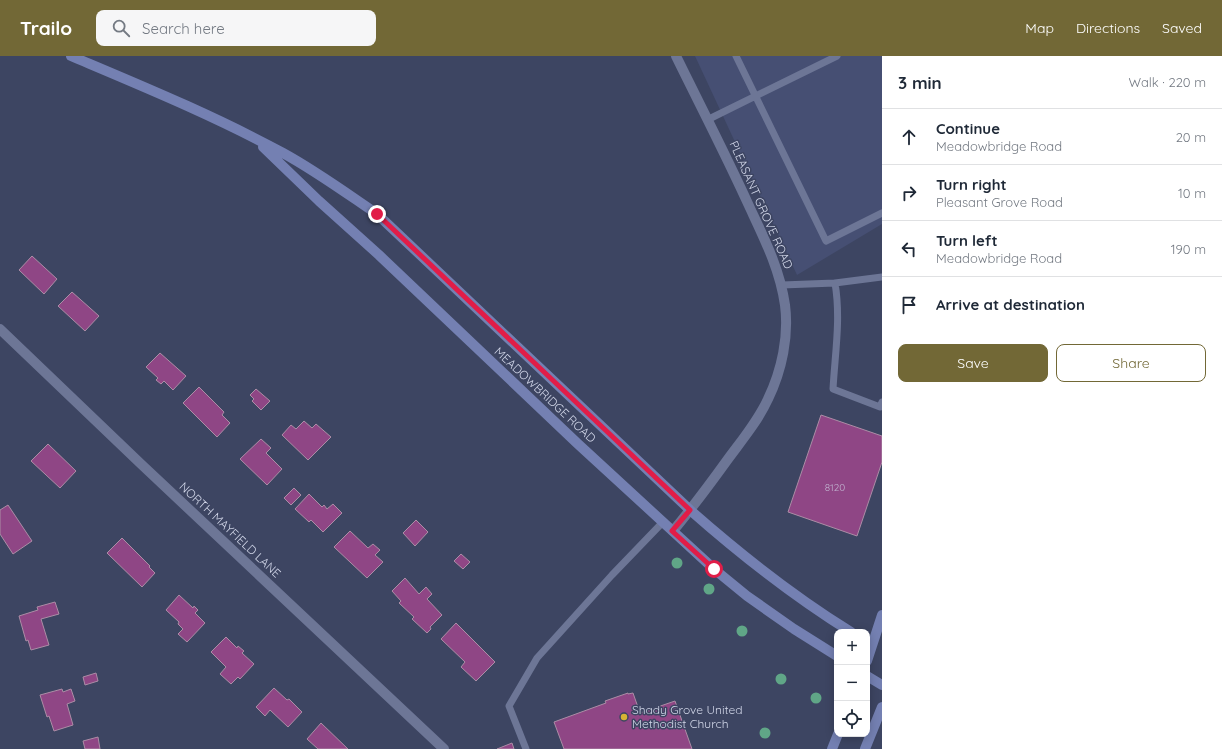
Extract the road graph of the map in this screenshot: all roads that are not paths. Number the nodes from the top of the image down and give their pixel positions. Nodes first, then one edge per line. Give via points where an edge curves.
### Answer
1 (71, 56) edge
2 (676, 56) edge
3 (736, 56) edge
4 (837, 56) edge
5 (756, 95) junction
6 (707, 120) junction
7 (249, 135) junction
8 (882, 213) edge
9 (882, 277) edge
10 (835, 283) junction
11 (782, 285) junction
12 (0, 328) edge
13 (882, 402) edge
14 (690, 510) junction
15 (663, 522) junction
16 (672, 531) junction
17 (882, 615) edge
18 (847, 629) edge
19 (870, 644) edge
20 (882, 651) edge
21 (834, 654) edge
22 (870, 678) edge
23 (882, 685) edge
24 (882, 707) edge
25 (837, 737) edge
26 (444, 749) edge
27 (526, 749) edge
28 (832, 749) edge
29 (865, 749) edge

1 - 7 main road, MEADOWBRIDGE ROAD
2 - 6 street, PLEASANT GROVE ROAD
3 - 5 lane
4 - 5 lane
5 - 6 lane
5 - 8 lane via 826,241
6 - 11 street, PLEASANT GROVE ROAD via 743,193
7 - 14 main road, MEADOWBRIDGE ROAD via 328,180 377,214
7 - 15 main road, MEADOWBRIDGE ROAD
9 - 10 lane
10 - 11 lane
10 - 13 lane via 838,336 833,389 880,407
11 - 14 street, PLEASANT GROVE ROAD via 786,326 784,352 768,399 755,423
12 - 26 street, NORTH MAYFIELD LANE
14 - 16 street, PLEASANT GROVE ROAD
14 - 18 main road, MEADOWBRIDGE ROAD via 736,550
15 - 16 main road, MEADOWBRIDGE ROAD
15 - 27 lane via 538,658 509,706
16 - 21 main road, MEADOWBRIDGE ROAD via 747,596
17 - 19 main road
19 - 20 main road
22 - 23 main road
24 - 29 main road
25 - 28 main road

